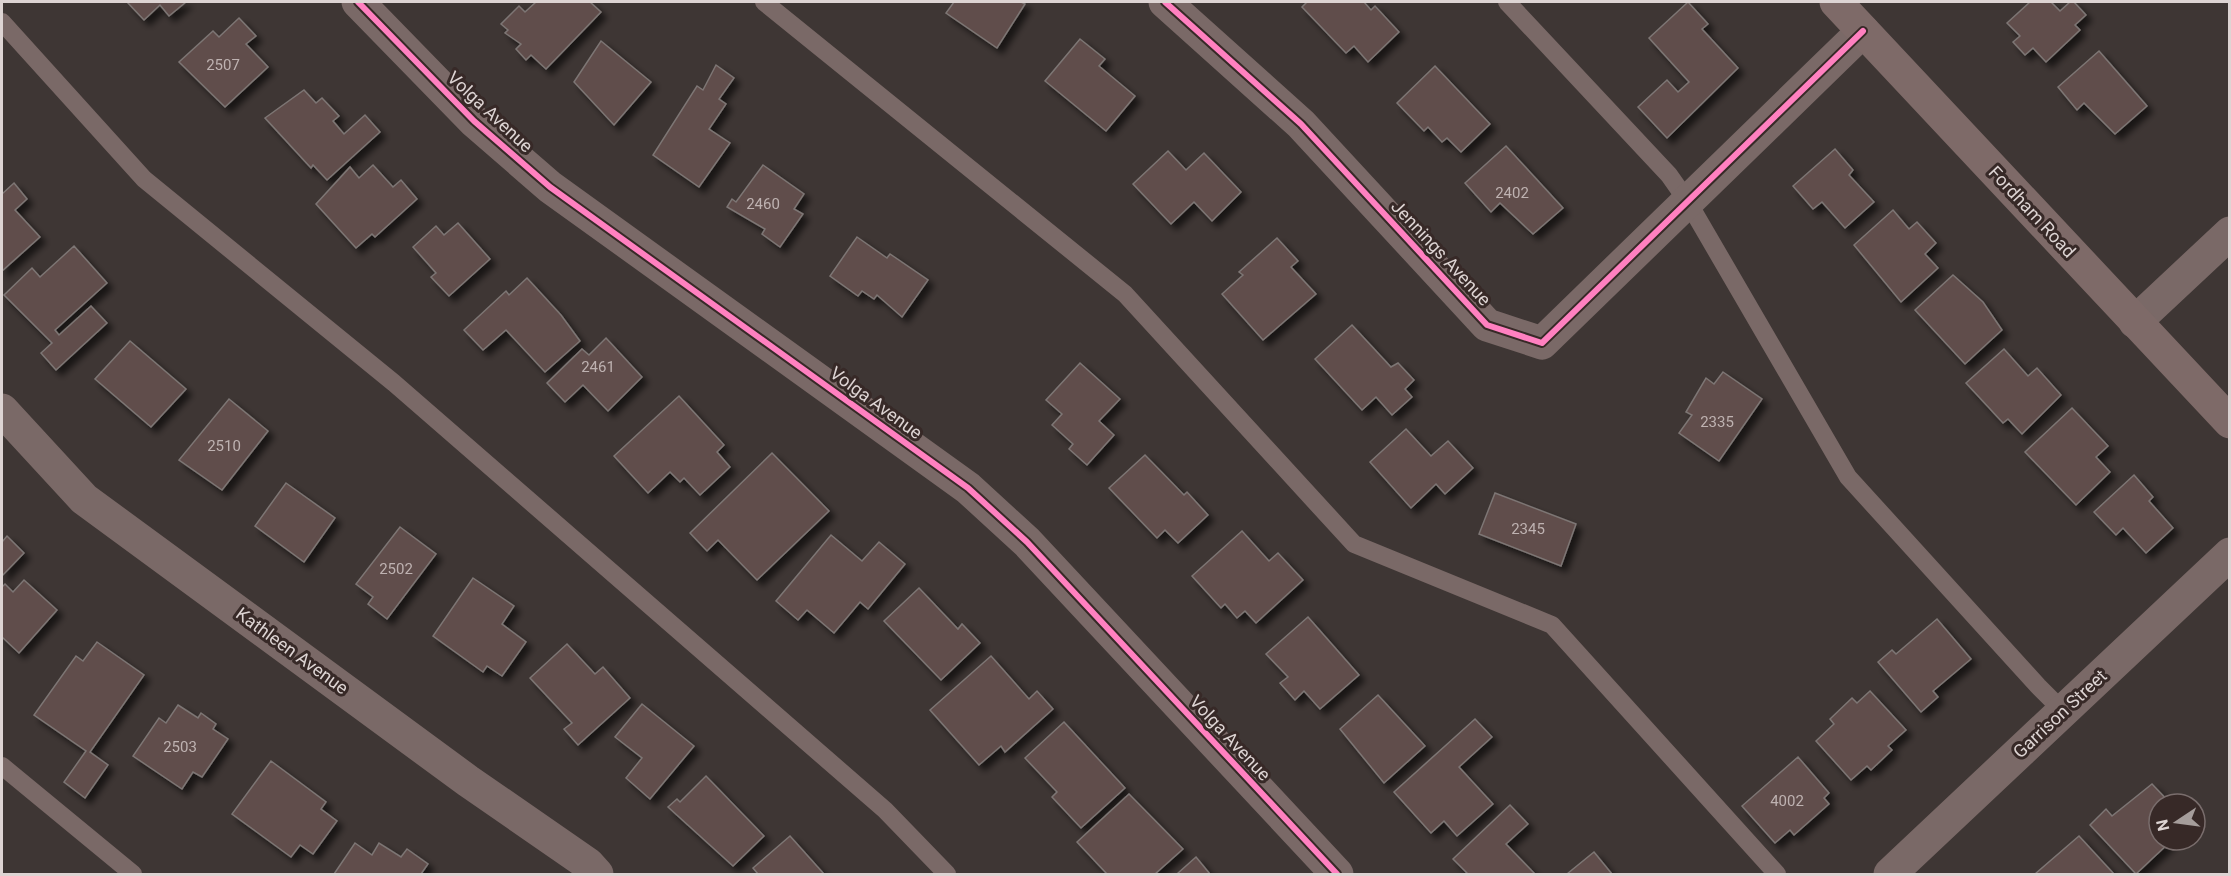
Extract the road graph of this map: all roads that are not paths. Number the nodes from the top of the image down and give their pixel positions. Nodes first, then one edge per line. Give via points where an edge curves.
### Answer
1 (358, 2) edge
2 (764, 2) edge
3 (1165, 2) edge
4 (1507, 2) edge
5 (1836, 2) edge
6 (2, 22) edge
7 (1863, 32) junction
8 (1688, 202) junction
9 (2229, 233) edge
10 (2135, 322) junction
11 (2, 410) edge
12 (2229, 422) edge
13 (2229, 554) edge
14 (2063, 711) junction
15 (2, 766) edge
16 (133, 874) edge
17 (597, 874) edge
18 (947, 874) edge
19 (1336, 874) edge
20 (1778, 874) edge
21 (1890, 874) edge

1 - 19 street, Volga Avenue via 474,121 550,187 968,488 1027,542
2 - 20 lane via 1125,294 1354,544 1552,625
3 - 8 street, Jennings Avenue via 1302,124 1487,325 1542,343
4 - 8 lane via 1668,175
5 - 7 street, Fordham Road
6 - 18 lane via 144,178 394,383 885,810
7 - 8 street, Jennings Avenue
7 - 10 street, Fordham Road
8 - 14 lane via 1848,477
9 - 10 street
10 - 12 street, Fordham Road
11 - 17 street, Kathleen Avenue via 84,499
13 - 14 street, Garrison Street
14 - 21 street, Garrison Street
15 - 16 lane

